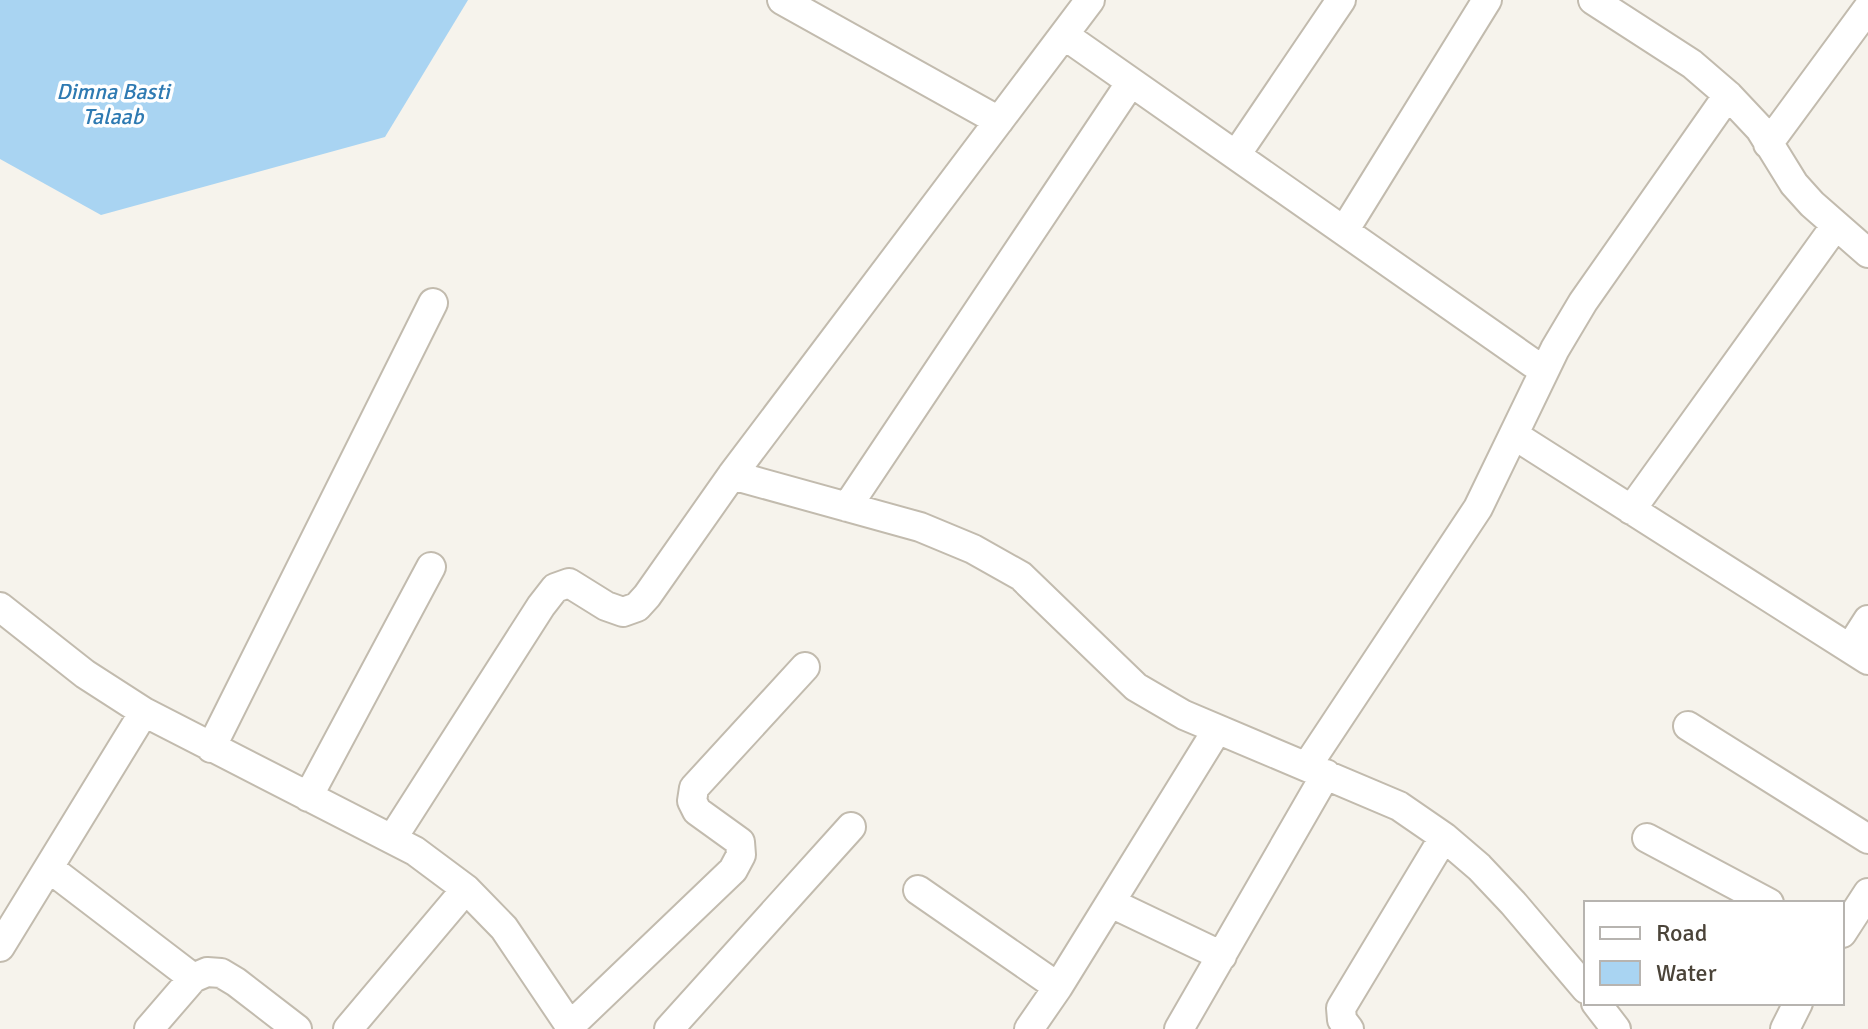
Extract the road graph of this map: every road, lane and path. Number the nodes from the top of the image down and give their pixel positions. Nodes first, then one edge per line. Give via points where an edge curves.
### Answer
1 (782, 0) edge
2 (1090, 0) edge
3 (1341, 0) edge
4 (1487, 0) edge
5 (1593, 0) edge
6 (1868, 8) edge
7 (1064, 35) junction
8 (1131, 82) junction
9 (1728, 95) junction
10 (999, 121) junction
11 (1768, 144) junction
12 (1236, 155) junction
13 (1836, 225) junction
14 (1344, 231) junction
15 (1868, 253) edge
16 (433, 303) dead end
17 (1544, 371) junction
18 (1514, 435) junction
19 (732, 475) junction
20 (847, 507) junction
21 (1631, 510) junction
22 (431, 567) dead end
23 (0, 607) edge
24 (1868, 620) edge
25 (1859, 654) edge
26 (805, 667) dead end
27 (144, 712) junction
28 (1688, 726) dead end
29 (1217, 730) junction
30 (211, 748) junction
31 (1316, 770) junction
32 (308, 797) junction
33 (851, 827) dead end
34 (1444, 837) junction
35 (1647, 838) dead end
36 (392, 839) junction
37 (1868, 839) edge
38 (49, 868) junction
39 (466, 889) junction
40 (918, 890) dead end
41 (1868, 893) edge
42 (1765, 901) edge
43 (1111, 903) junction
44 (1844, 930) edge
45 (0, 947) edge
46 (1222, 956) junction
47 (193, 978) junction
48 (1058, 987) junction
49 (1584, 987) edge
50 (1598, 1005) edge
51 (1797, 1005) edge
52 (571, 1027) edge
53 (149, 1029) edge
54 (297, 1029) edge
55 (348, 1029) edge
56 (669, 1029) edge
57 (1029, 1029) edge
58 (1179, 1029) edge
59 (1349, 1029) edge
60 (1616, 1029) edge
61 (1785, 1029) edge

1 - 10 street
2 - 7 street
3 - 12 street
4 - 14 street
5 - 9 street via 1692,64
6 - 11 street
7 - 8 street
7 - 10 street
8 - 12 street
8 - 20 street
9 - 11 street
9 - 17 street via 1583,302
10 - 19 street
11 - 13 street via 1794,184
12 - 14 street
13 - 15 street
13 - 21 street
14 - 17 street
16 - 30 street
17 - 18 street
18 - 21 street
18 - 31 street via 1478,508
19 - 20 street
19 - 36 street via 637,607 623,612 569,583 555,588
20 - 29 street via 920,527 1021,576 1136,687
21 - 25 street
22 - 32 street
23 - 27 street via 85,674
24 - 25 street
26 - 52 street via 694,788 697,811 740,842 741,855 733,870
27 - 30 street
27 - 38 street
28 - 37 street
29 - 31 street
29 - 43 street
30 - 32 street
31 - 34 street via 1399,806
31 - 46 street
32 - 36 street
33 - 56 street
34 - 49 street via 1513,903
34 - 59 street via 1341,1008
35 - 42 street
36 - 39 street
38 - 45 street
38 - 47 street
39 - 52 street via 504,928
39 - 55 street
40 - 48 street
41 - 44 street
43 - 46 street
43 - 48 street
46 - 58 street
47 - 53 street
47 - 54 street via 221,973
48 - 57 street
50 - 60 street
51 - 61 street

